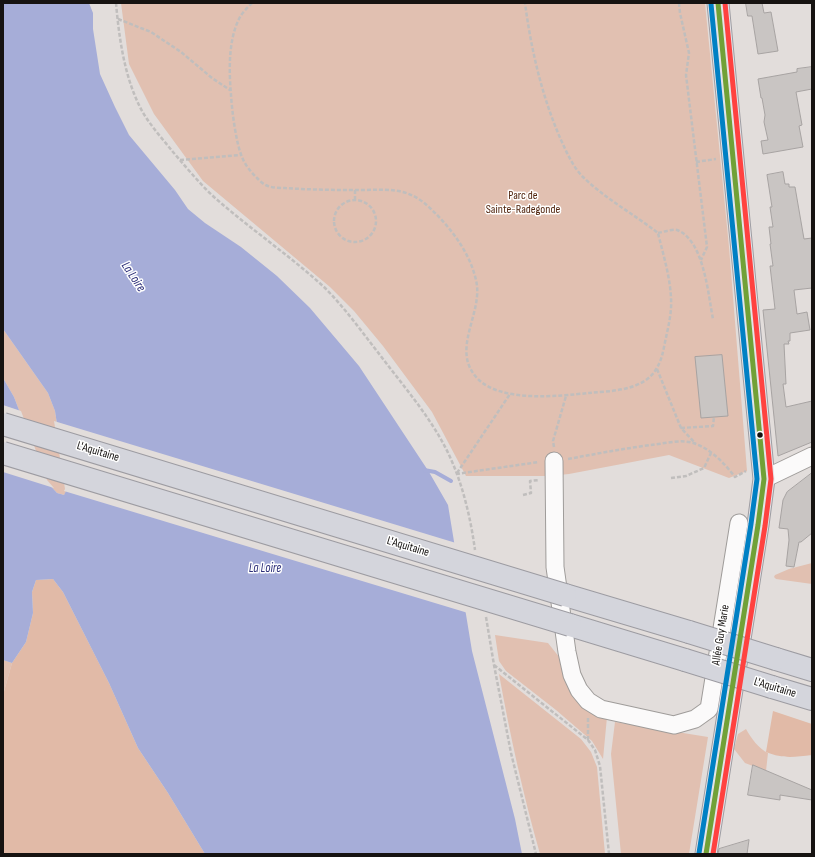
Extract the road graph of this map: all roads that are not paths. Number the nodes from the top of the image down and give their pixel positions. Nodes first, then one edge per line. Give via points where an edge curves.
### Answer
1 (718, 3) edge
2 (3, 424) edge
3 (3, 453) edge
4 (812, 456) edge
5 (554, 461) road end
6 (764, 479) junction
7 (739, 522) dead end
8 (812, 670) edge
9 (812, 699) edge
10 (706, 854) edge

1 - 6 main road
2 - 8 highway, L'Aquitaine, bridge
3 - 9 highway, L'Aquitaine, bridge
4 - 6 street
5 - 7 street, Allée Guy Marie via 555,567 567,652 572,675 579,690 588,701 601,709 674,725 695,720 709,709
6 - 10 main road

